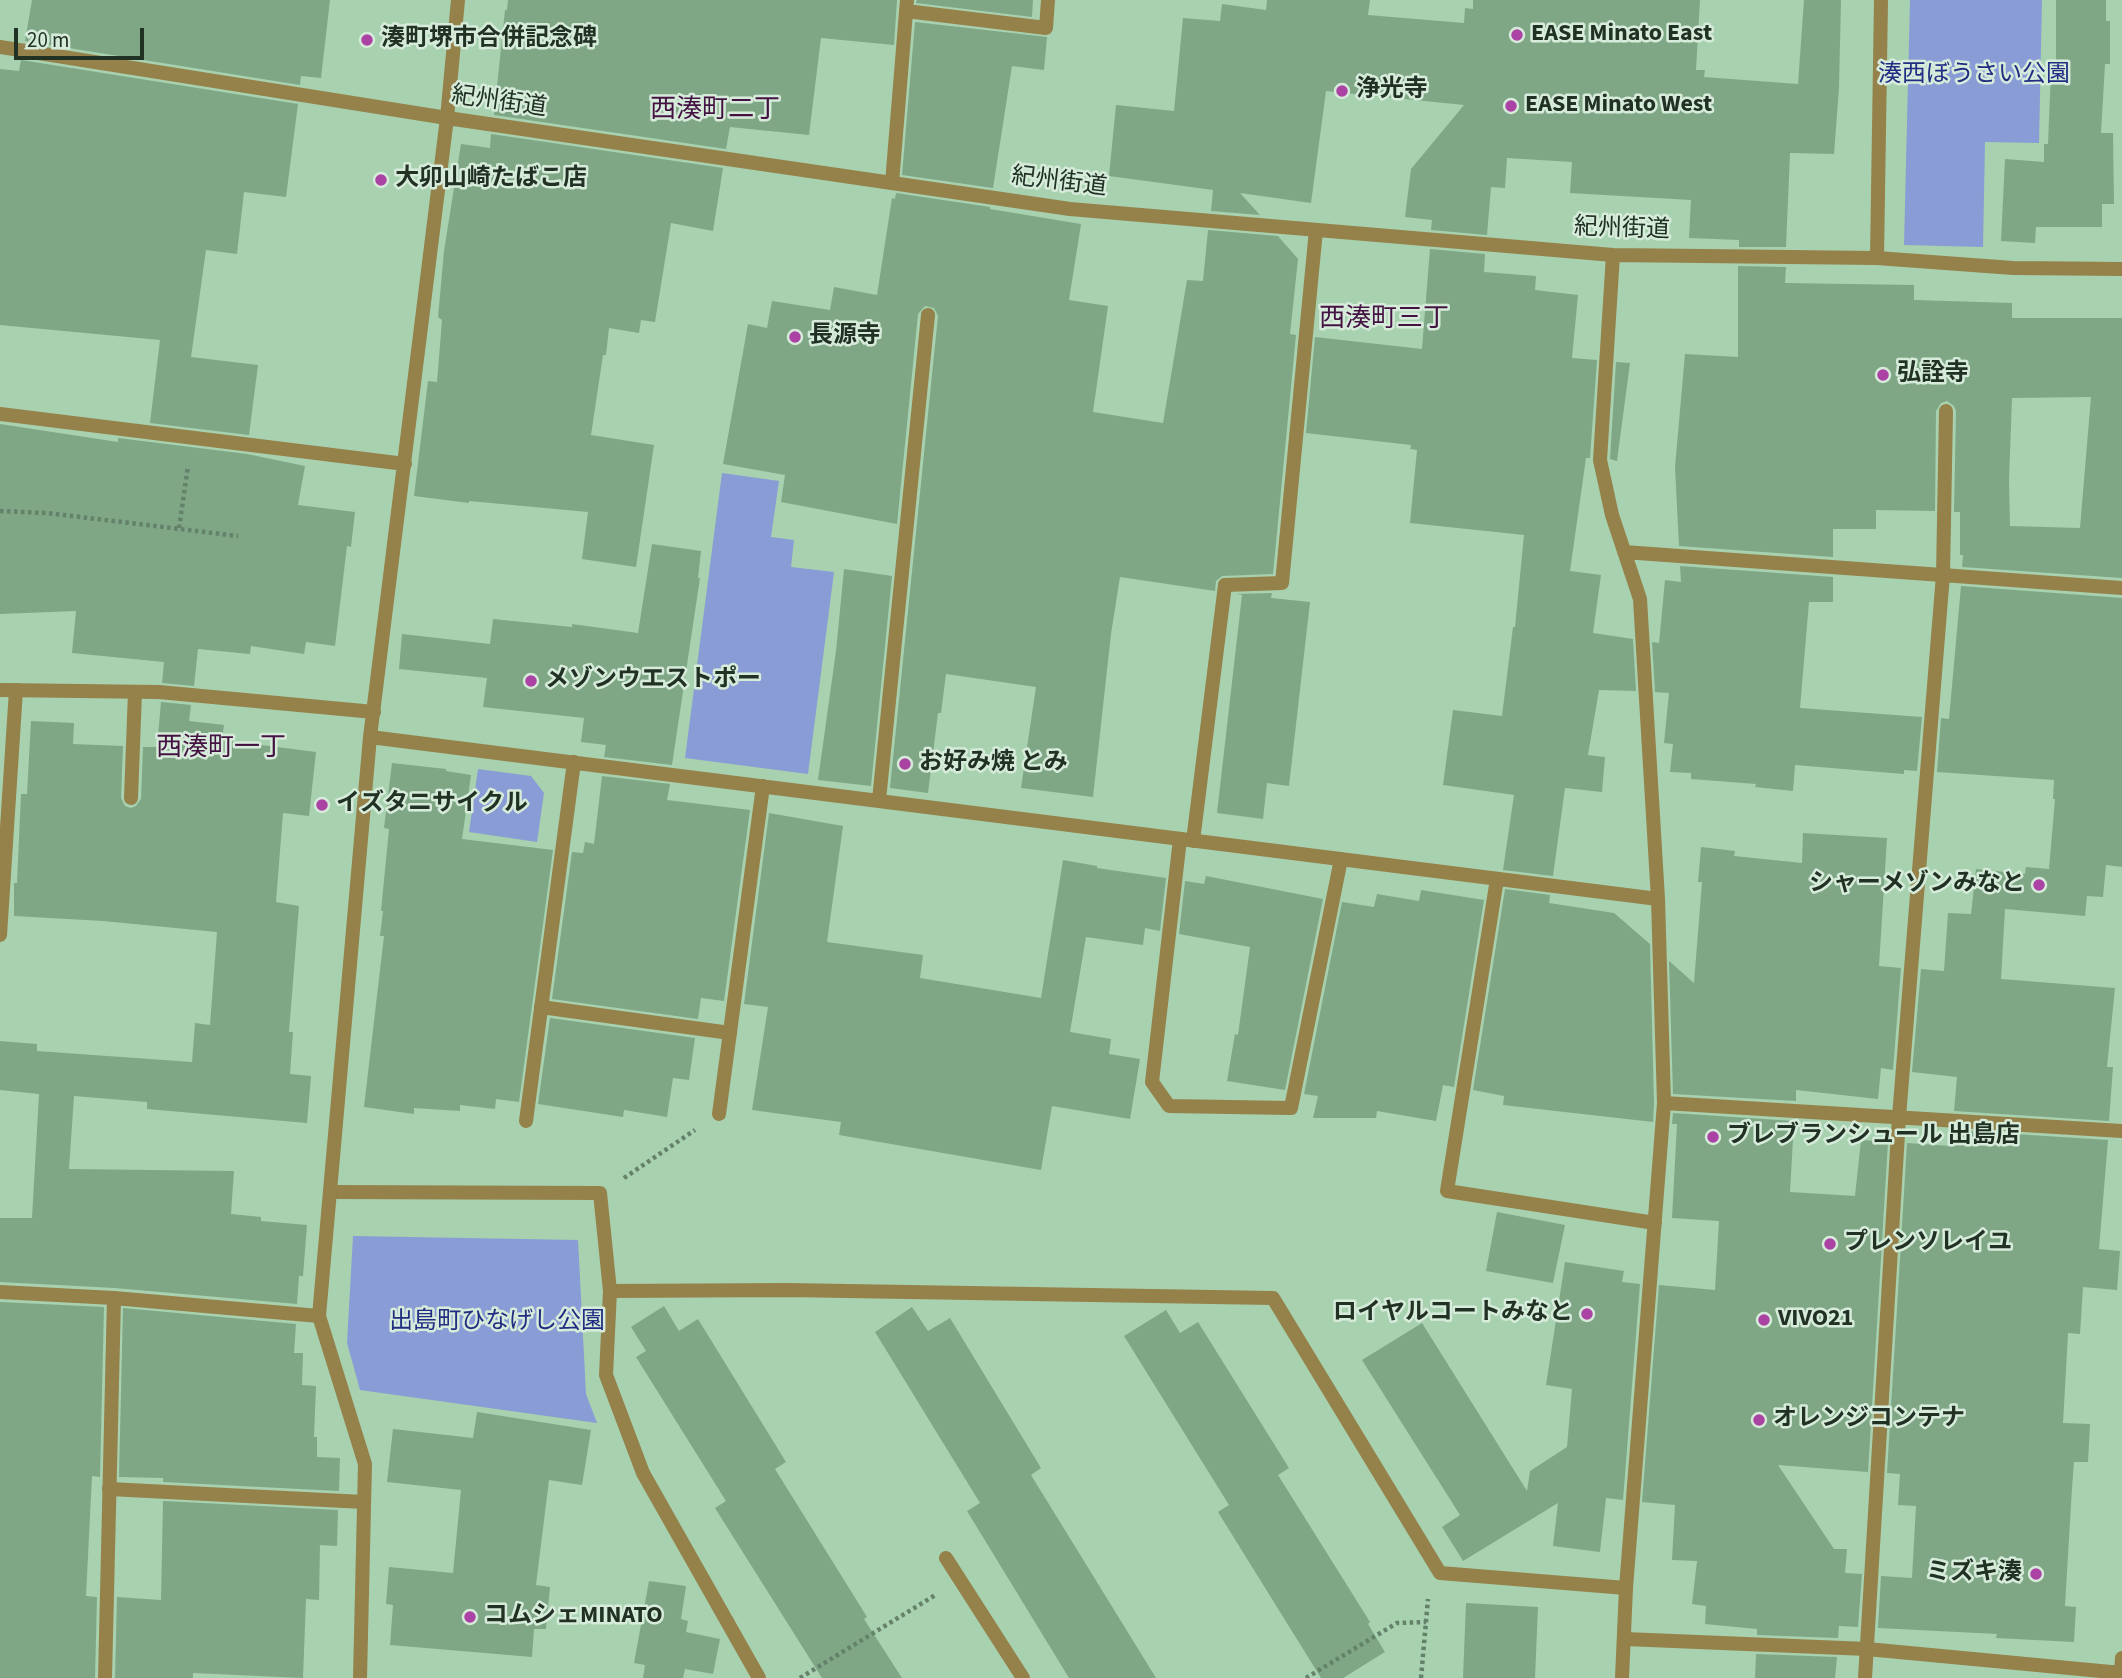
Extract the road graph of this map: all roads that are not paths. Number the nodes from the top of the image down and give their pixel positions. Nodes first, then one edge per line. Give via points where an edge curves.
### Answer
1 (458, 0) edge
2 (1048, 0) edge
3 (1881, 0) edge
4 (906, 5) edge
5 (0, 47) edge
6 (447, 118) junction
7 (892, 183) junction
8 (1316, 230) junction
9 (1613, 255) junction
10 (1877, 258) junction
11 (2122, 269) edge
12 (928, 315) dead end
13 (1946, 411) dead end
14 (0, 414) edge
15 (405, 464) junction
16 (1624, 552) junction
17 (1943, 575) junction
18 (2122, 588) edge
19 (0, 690) edge
20 (16, 690) junction
21 (135, 692) junction
22 (374, 712) junction
23 (370, 737) junction
24 (574, 762) junction
25 (763, 786) junction
26 (131, 798) dead end
27 (879, 800) junction
28 (1187, 840) junction
29 (1341, 859) junction
30 (1497, 879) junction
31 (1658, 899) junction
32 (0, 935) edge
33 (541, 1007) junction
34 (730, 1033) junction
35 (1664, 1103) junction
36 (719, 1114) road end
37 (1899, 1118) junction
38 (526, 1121) dead end
39 (2122, 1131) edge
40 (330, 1192) junction
41 (1655, 1223) junction
42 (610, 1291) junction
43 (0, 1292) edge
44 (114, 1298) junction
45 (319, 1316) junction
46 (109, 1489) junction
47 (364, 1502) junction
48 (947, 1558) dead end
49 (1626, 1588) junction
50 (1625, 1639) junction
51 (1867, 1649) junction
52 (2122, 1658) edge
53 (2044, 1672) edge
54 (2122, 1673) edge
55 (105, 1678) edge
56 (360, 1678) edge
57 (759, 1678) edge
58 (1023, 1678) edge
59 (1622, 1678) edge
60 (1865, 1678) edge

1 - 6 street
2 - 4 street via 1046,28
3 - 10 street
4 - 7 street
5 - 6 street, 紀州街道
6 - 7 street, 紀州街道
6 - 15 street
7 - 8 street, 紀州街道 via 1070,209
8 - 9 street, 紀州街道
8 - 28 street via 1282,583 1225,585
9 - 10 street, 紀州街道
9 - 16 street via 1600,460
10 - 11 street, 紀州街道 via 2013,268
12 - 27 street
13 - 17 street
14 - 15 street
15 - 22 street
16 - 17 street
16 - 31 street via 1640,599
17 - 18 street
17 - 37 street
19 - 20 street
20 - 21 street
20 - 32 street
21 - 22 street
21 - 26 street
22 - 23 street
23 - 24 street
23 - 40 street
24 - 25 street
24 - 33 street
25 - 27 street
25 - 34 street
27 - 28 street
28 - 29 street
28 - 29 street via 1152,1082 1169,1106 1291,1108
29 - 30 street
30 - 31 street
30 - 41 street via 1447,1191
31 - 35 street
33 - 34 street
33 - 38 street
34 - 36 street
35 - 37 street
35 - 41 street
37 - 39 street
37 - 51 street
40 - 42 street via 600,1193
40 - 45 street
41 - 49 street
42 - 49 street via 1273,1298 1440,1573
42 - 57 street via 606,1375 643,1473
43 - 44 street
44 - 45 street
44 - 46 street
45 - 47 street via 365,1464
46 - 47 street
46 - 55 street
47 - 56 street
48 - 58 street
49 - 50 street
50 - 51 street
50 - 59 street
51 - 53 street
51 - 60 street
52 - 54 street
53 - 54 street

